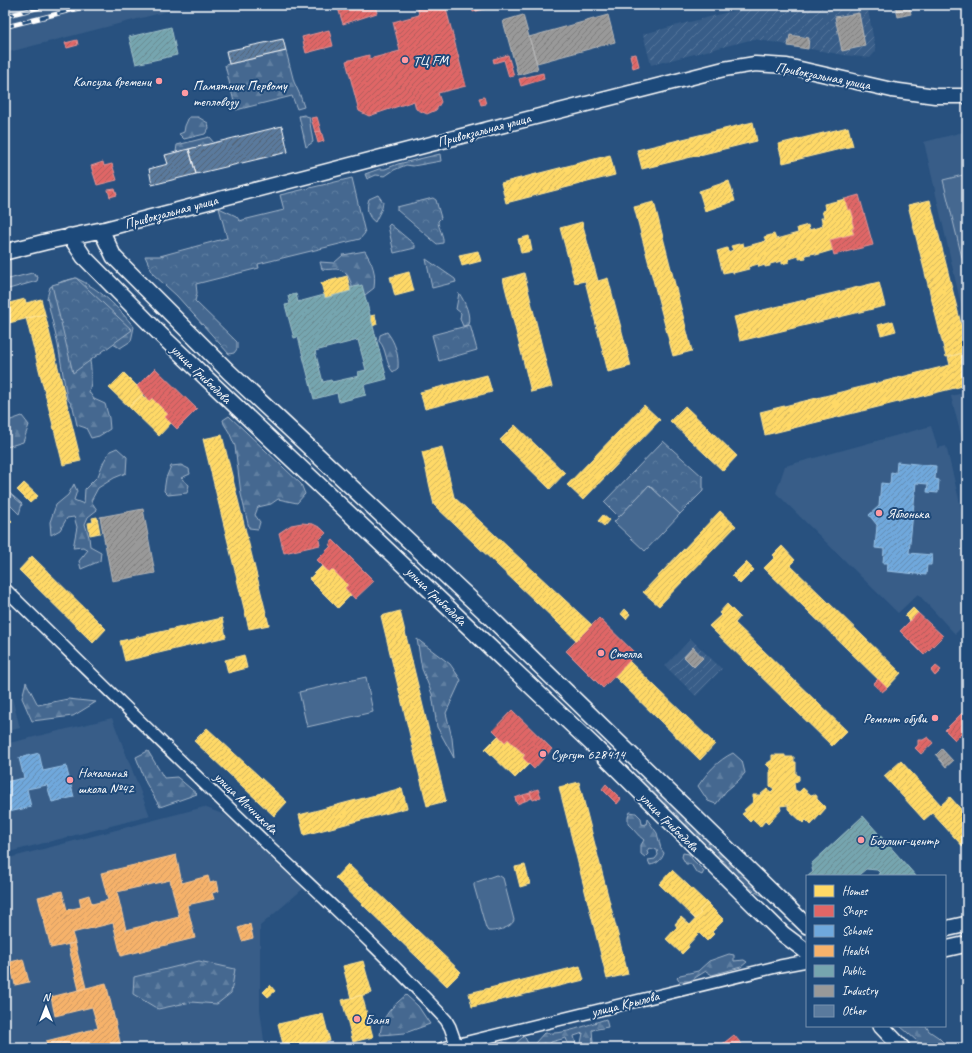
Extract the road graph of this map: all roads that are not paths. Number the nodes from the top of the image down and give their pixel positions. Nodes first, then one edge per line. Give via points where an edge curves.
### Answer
1 (967, 96) edge
2 (101, 230) junction
3 (70, 236) junction
4 (5, 252) edge
5 (5, 589) edge
6 (967, 924) edge
7 (806, 925) edge
8 (946, 929) edge
9 (967, 944) edge
10 (946, 949) edge
11 (806, 951) edge
12 (806, 961) edge
13 (882, 1027) edge
14 (456, 1044) junction
15 (443, 1048) edge
16 (902, 1048) edge

1 - 2 street, Привокзальная улица via 935,96 892,90 787,66 755,64 724,69
2 - 3 main road, Привокзальная улица
2 - 7 main road, улица Грибоедова via 114,257 228,371 524,650
3 - 4 main road, Привокзальная улица
3 - 11 main road, улица Грибоедова via 84,257 168,342 593,745 783,934
5 - 14 street, улица Мечникова via 407,978 446,1020
6 - 8 main road
9 - 10 main road
12 - 14 street, улица Крылова
13 - 16 main road
14 - 15 street, улица Крылова

